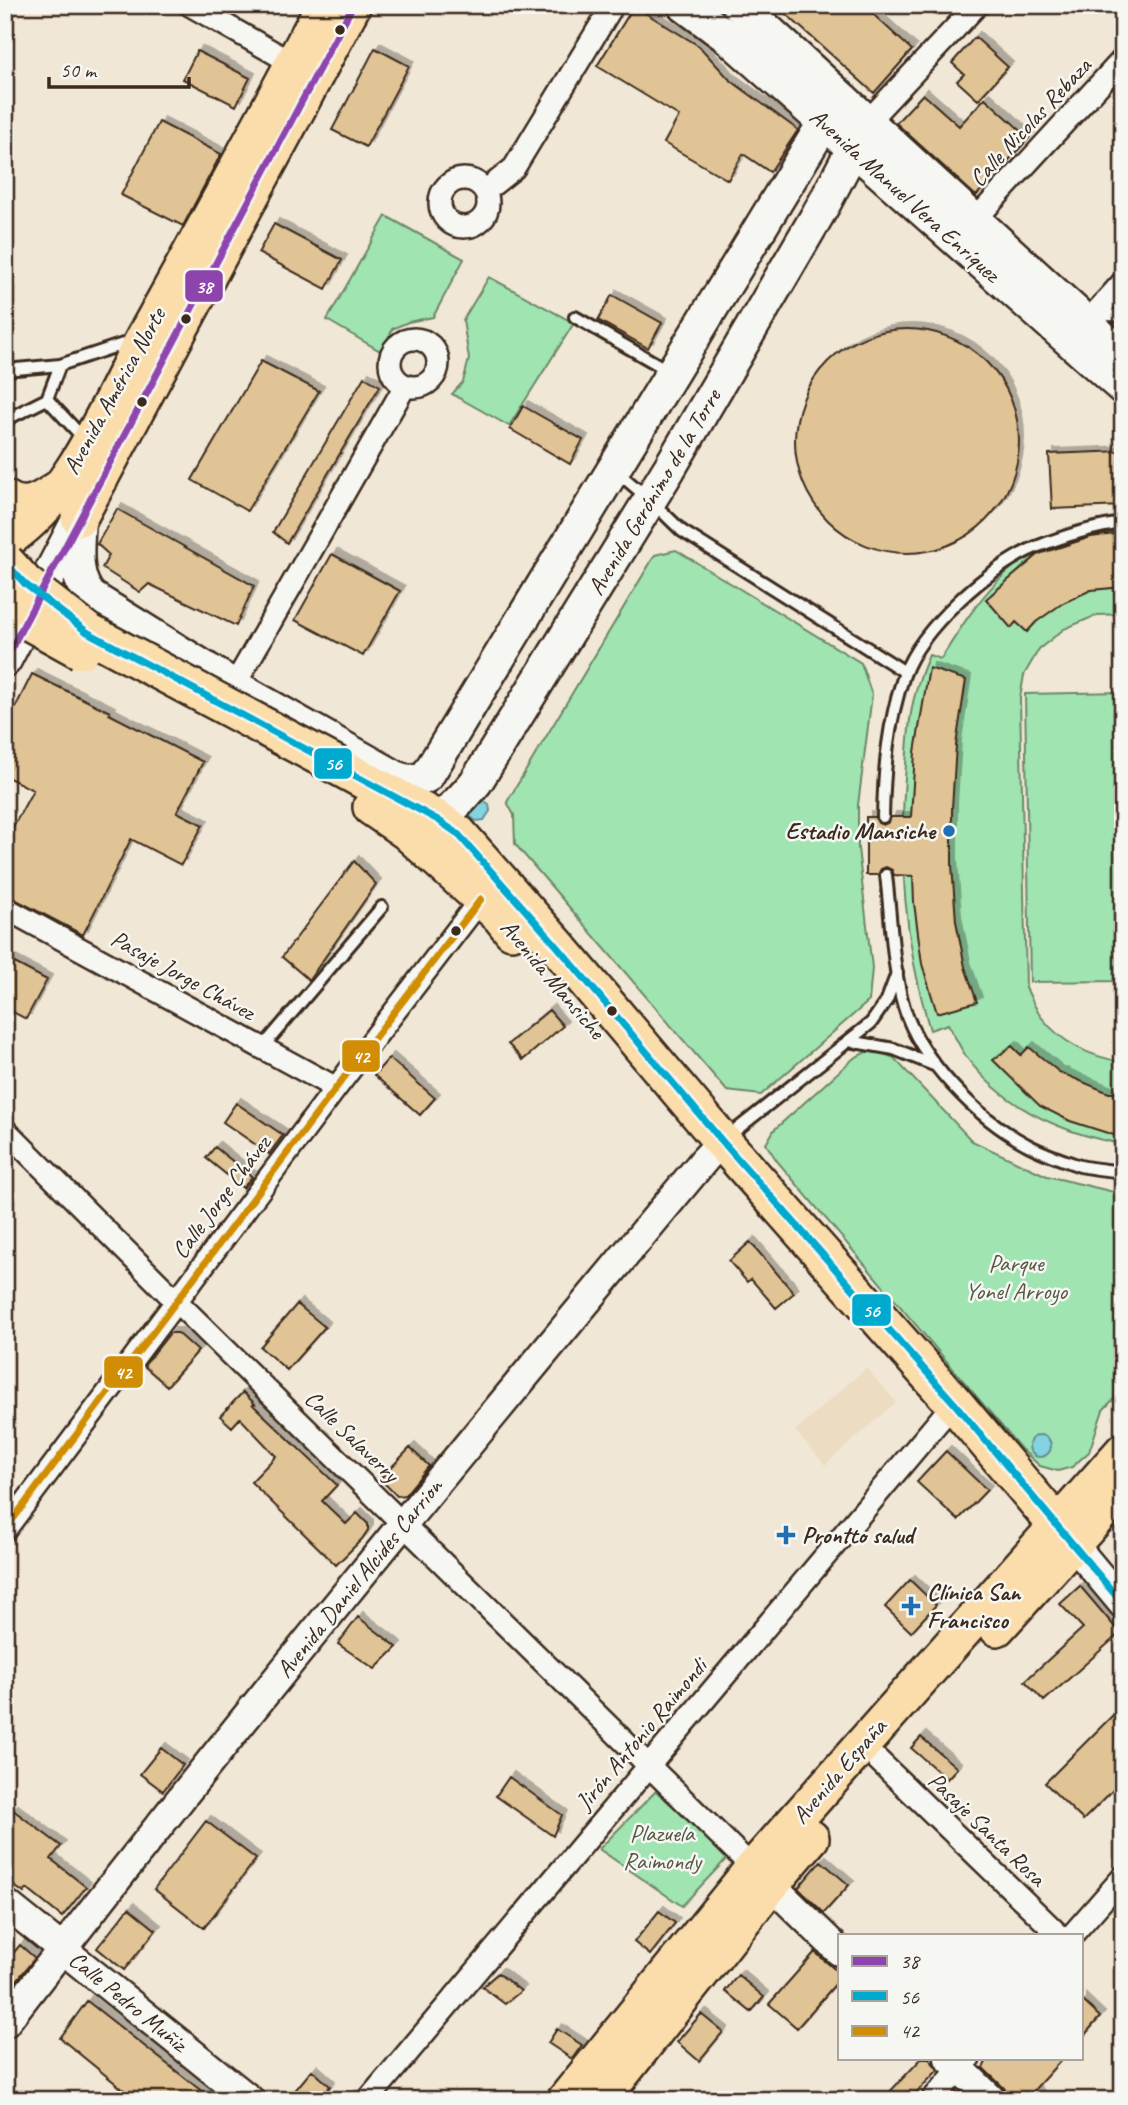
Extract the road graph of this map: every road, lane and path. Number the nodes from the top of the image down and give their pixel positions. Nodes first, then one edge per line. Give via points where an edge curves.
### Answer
1 (190, 5) edge
2 (324, 5) edge
3 (353, 5) edge
4 (613, 5) edge
5 (684, 5) edge
6 (977, 5) edge
7 (749, 8) edge
8 (730, 39) junction
9 (1123, 59) edge
10 (304, 70) junction
11 (834, 112) junction
12 (860, 136) junction
13 (899, 190) junction
14 (485, 191) dead end
15 (824, 204) junction
16 (228, 213) junction
17 (975, 220) junction
18 (1123, 282) edge
19 (575, 317) dead end
20 (1106, 328) edge
21 (145, 336) junction
22 (61, 365) junction
23 (5, 370) edge
24 (672, 373) junction
25 (405, 386) dead end
26 (1123, 388) edge
27 (47, 399) junction
28 (5, 420) edge
29 (88, 444) junction
30 (614, 469) junction
31 (62, 486) junction
32 (5, 498) edge
33 (650, 500) junction
34 (79, 519) junction
35 (1123, 523) edge
36 (5, 541) edge
37 (5, 562) edge
38 (5, 608) edge
39 (5, 660) edge
40 (905, 672) junction
41 (234, 686) junction
42 (335, 774) junction
43 (883, 817) dead end
44 (423, 825) junction
45 (886, 875) dead end
46 (481, 899) junction
47 (382, 907) dead end
48 (5, 908) edge
49 (897, 973) junction
50 (849, 1041) junction
51 (262, 1048) junction
52 (936, 1066) junction
53 (336, 1088) junction
54 (5, 1130) edge
55 (714, 1150) junction
56 (1123, 1172) edge
57 (176, 1301) junction
58 (954, 1403) junction
59 (1123, 1451) edge
60 (1123, 1489) edge
61 (403, 1522) junction
62 (5, 1530) edge
63 (1065, 1534) junction
64 (1123, 1604) edge
65 (878, 1760) junction
66 (649, 1765) junction
67 (762, 1876) junction
68 (1123, 1877) edge
69 (5, 1903) edge
70 (1058, 1934) edge
71 (1073, 1934) edge
72 (62, 1949) junction
73 (838, 1950) edge
74 (5, 2023) edge
75 (959, 2061) edge
76 (250, 2100) edge
77 (368, 2100) edge
78 (565, 2100) edge
79 (601, 2100) edge
80 (932, 2100) edge
81 (992, 2100) edge

1 - 10 street
2 - 10 main road, Avenida América Norte
3 - 10 main road, Avenida América Norte
4 - 14 street via 514,168
5 - 8 main road, Avenida Manuel Vera Enríquez
6 - 12 street
7 - 8 street
7 - 11 main road, Avenida Manuel Vera Enríquez
8 - 11 main road, Avenida Manuel Vera Enríquez
9 - 17 street, Calle Nicolas Rebaza
10 - 16 main road, Avenida América Norte
11 - 12 main road, Avenida Manuel Vera Enríquez
11 - 24 main road, Avenida Gerónimo de la Torre
12 - 13 main road, Avenida Manuel Vera Enríquez
12 - 15 main road, Avenida Gerónimo de la Torre
12 - 17 main road, Avenida Manuel Vera Enríquez
13 - 15 main road via 862,186 841,192
13 - 20 main road, Avenida Manuel Vera Enríquez
15 - 33 main road, Avenida Gerónimo de la Torre
16 - 21 main road, Avenida América Norte
16 - 34 main road, Avenida América Norte
17 - 20 main road, Avenida Manuel Vera Enríquez
18 - 20 street
19 - 24 lane
20 - 26 main road, Avenida Manuel Vera Enríquez
21 - 22 lane
21 - 29 main road, Avenida América Norte
22 - 23 lane
22 - 27 lane
24 - 30 main road, Avenida Gerónimo de la Torre
25 - 41 street
27 - 28 lane
27 - 29 lane
29 - 31 main road, Avenida América Norte
30 - 33 lane
30 - 41 main road, Avenida Gerónimo de la Torre via 427,776 416,781 397,778
31 - 32 main road via 26,506
31 - 36 main road, Avenida América Norte
33 - 40 lane via 681,531
33 - 44 main road, Avenida Gerónimo de la Torre via 475,782 462,799
34 - 39 main road, Avenida América Norte
34 - 41 main road via 79,578 91,597
35 - 40 lane via 1093,527 1033,548 982,580 942,617
37 - 42 highway, Avenida Mansiche, bridge via 25,584 87,632
38 - 42 highway, Avenida Mansiche, bridge
40 - 43 lane via 891,719
42 - 44 highway, Avenida Mansiche
44 - 46 highway, Avenida Mansiche
44 - 55 highway, Avenida Mansiche via 458,834 557,946
45 - 49 lane
46 - 53 street, Calle Jorge Chávez
46 - 55 highway, Avenida Mansiche
47 - 51 lane
48 - 51 street, Pasaje Jorge Chávez
49 - 50 lane via 887,1000
49 - 52 lane via 904,1007
50 - 52 lane via 894,1049
50 - 55 lane
51 - 53 street, Pasaje Jorge Chávez
52 - 56 lane via 977,1110 1026,1144 1082,1166
53 - 57 street, Calle Jorge Chávez
54 - 57 street, Calle Salaverry
55 - 58 highway, Avenida Mansiche via 774,1233 811,1242
55 - 61 street, Avenida Daniel Alcides Carrion
57 - 61 street, Calle Salaverry
57 - 62 street, Calle Jorge Chávez
58 - 63 highway, Avenida Mansiche
58 - 66 street, Jirón Antonio Raimondi
59 - 63 main road, Avenida España
60 - 63 main road, Avenida España
61 - 66 street, Calle Salaverry
61 - 72 street, Avenida Daniel Alcides Carrion
63 - 64 street
63 - 65 main road, Avenida España
63 - 67 main road, Avenida España
65 - 67 main road, Avenida España
65 - 70 street, Pasaje Santa Rosa
66 - 67 street, Calle Salaverry
66 - 77 street, Jirón Antonio Raimondi
67 - 73 street
67 - 78 main road, Avenida España
67 - 79 main road, Avenida España
68 - 71 street
69 - 72 street, Calle Pedro Muñiz
72 - 74 street, Avenida Daniel Alcides Carrion
72 - 76 street, Calle Pedro Muñiz
75 - 80 street
75 - 81 street

